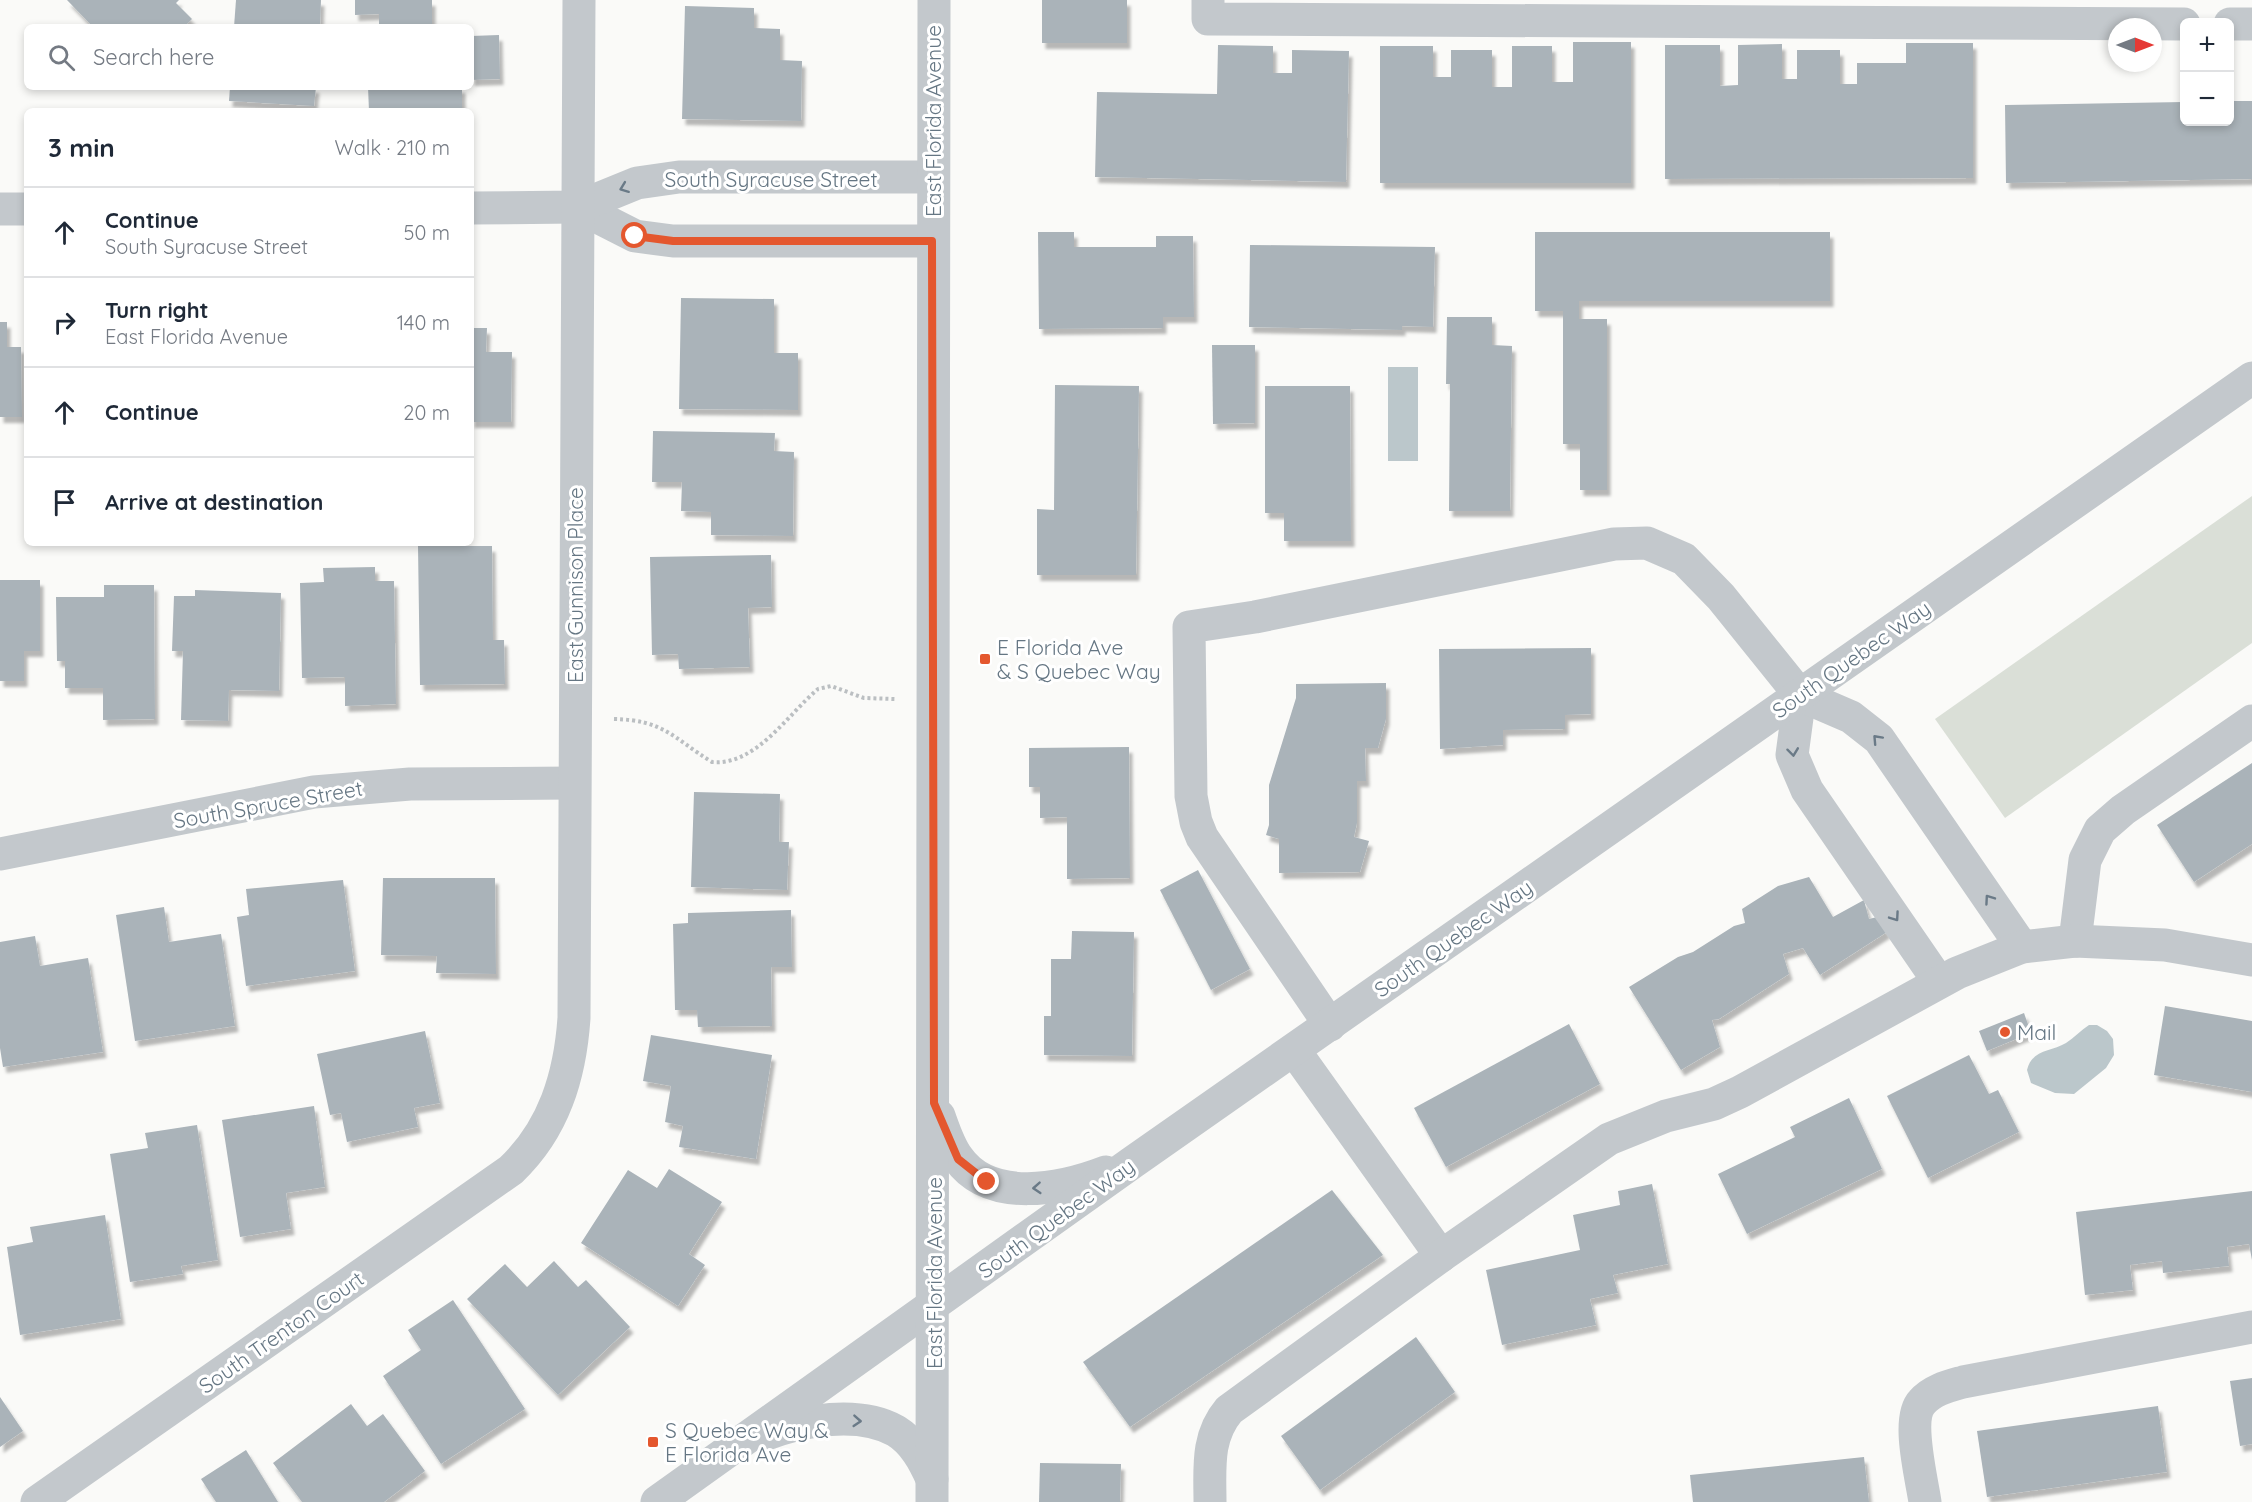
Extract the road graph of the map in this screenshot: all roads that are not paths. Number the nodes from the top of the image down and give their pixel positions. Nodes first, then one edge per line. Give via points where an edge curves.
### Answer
1 (579, 0) edge
2 (934, 0) edge
3 (1208, 0) edge
4 (1639, 11) edge
5 (2042, 12) edge
6 (2180, 24) edge
7 (2234, 24) edge
8 (2252, 24) edge
9 (933, 177) junction
10 (578, 207) junction
11 (0, 208) edge
12 (24, 208) edge
13 (474, 208) edge
14 (932, 241) junction
15 (2252, 378) edge
16 (1800, 695) junction
17 (2252, 721) edge
18 (574, 783) junction
19 (0, 854) edge
20 (2075, 941) junction
21 (2022, 947) junction
22 (2252, 960) edge
23 (1939, 982) junction
24 (1330, 1025) junction
25 (1294, 1050) junction
26 (934, 1103) junction
27 (523, 1158) joint
28 (1133, 1162) junction
29 (1441, 1256) junction
30 (933, 1306) junction
31 (2252, 1327) edge
32 (739, 1444) junction
33 (932, 1491) edge
34 (37, 1502) edge
35 (657, 1502) edge
36 (1210, 1502) edge
37 (1925, 1502) edge

1 - 10 street, East Gunnison Place
2 - 9 street, East Florida Avenue
3 - 4 street via 1208,20
4 - 5 street
5 - 6 street
7 - 8 street
9 -> 10 street, South Syracuse Street via 679,177 637,183
9 - 14 street, East Florida Avenue
10 - 13 street, South Syracuse Street
10 - 14 street, South Syracuse Street via 620,230 656,240
10 - 18 street, East Gunnison Place
11 - 12 street
14 - 26 street, East Florida Avenue
15 - 16 street, South Quebec Way
21 -> 16 street via 1879,740 1851,717
16 -> 23 street via 1791,745 1807,790
16 - 24 street, South Quebec Way
16 - 24 street via 1697,571 1671,551 1647,543 1594,546 1255,617 1189,627 1189,766 1196,822 1208,846
17 - 20 street via 2100,830 2085,860
18 - 19 street, South Spruce Street via 410,784 314,792
18 - 27 street, East Gunnison Place via 572,1044 560,1098
20 - 21 street
20 - 22 street via 2165,945
21 - 23 street
23 - 29 street via 1740,1092 1609,1139
24 - 25 street, South Quebec Way
25 - 28 street, South Quebec Way
25 - 29 street
28 -> 26 street via 1047,1187 1024,1189 987,1182 958,1159
26 - 30 street, East Florida Avenue
27 - 34 street, South Trenton Court via 487,1188
28 - 30 street, South Quebec Way
29 - 36 street via 1228,1410 1211,1444
30 - 32 street, South Quebec Way
30 - 33 street, East Florida Avenue
31 - 37 street via 1963,1382 1939,1390 1920,1403 1916,1416
32 -> 33 street via 804,1424 860,1420 881,1424 898,1432 923,1460
32 - 35 street, South Quebec Way

